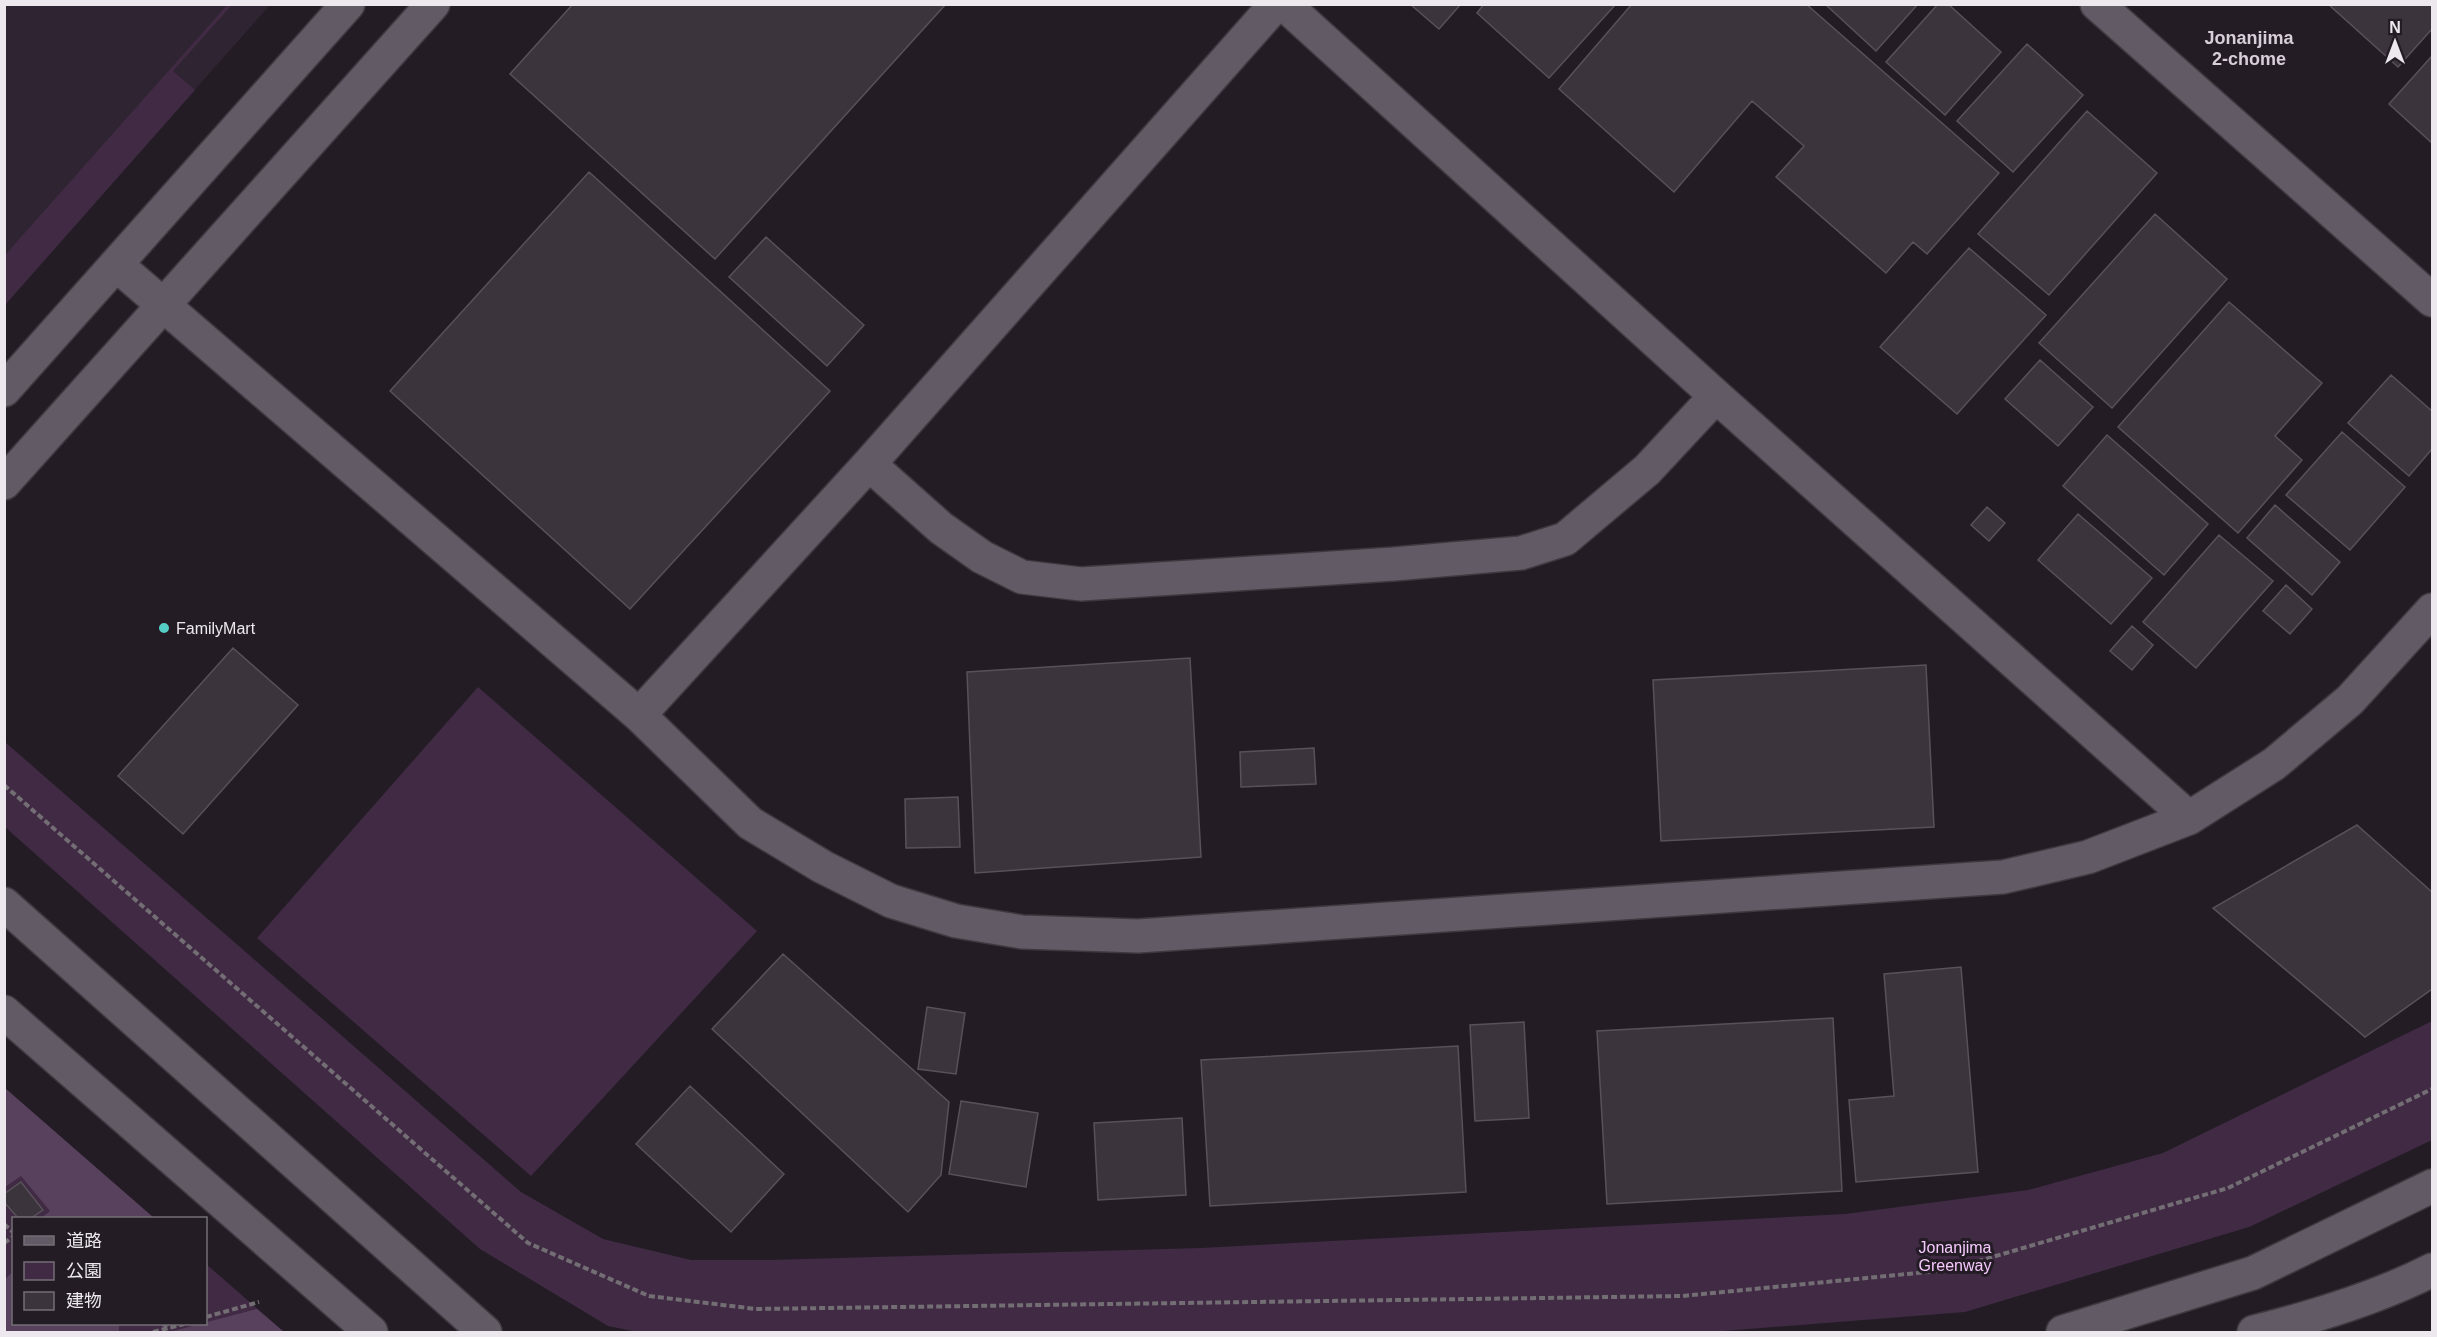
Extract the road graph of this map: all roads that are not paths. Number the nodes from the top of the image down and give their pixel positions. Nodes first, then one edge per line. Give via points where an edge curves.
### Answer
1 (348, 4) edge
2 (433, 4) edge
3 (1276, 4) edge
4 (1284, 4) edge
5 (2097, 4) edge
6 (118, 266) junction
7 (2433, 300) edge
8 (164, 305) junction
9 (4, 390) edge
10 (1716, 396) junction
11 (869, 464) junction
12 (4, 483) edge
13 (2433, 610) edge
14 (639, 716) junction
15 (2188, 818) junction
16 (4, 904) edge
17 (4, 1012) edge
18 (2433, 1186) edge
19 (2433, 1270) edge
20 (371, 1332) edge
21 (486, 1332) edge
22 (2063, 1332) edge
23 (2254, 1332) edge

1 - 6 street
2 - 8 street
3 - 11 street
4 - 10 street
5 - 7 street
6 - 8 street
6 - 9 street
8 - 12 street
8 - 14 street
10 - 11 street via 1647,470 1565,539 1521,553 1394,564 1081,584 1022,577 982,557 941,528
10 - 15 street
11 - 14 street
13 - 15 street via 2350,700 2274,764
14 - 15 street via 750,823 822,867 891,901 956,921 1022,932 1138,936 2003,877 2088,857
16 - 21 street
17 - 20 street
18 - 22 street via 2253,1273
19 - 23 street via 2288,1324

